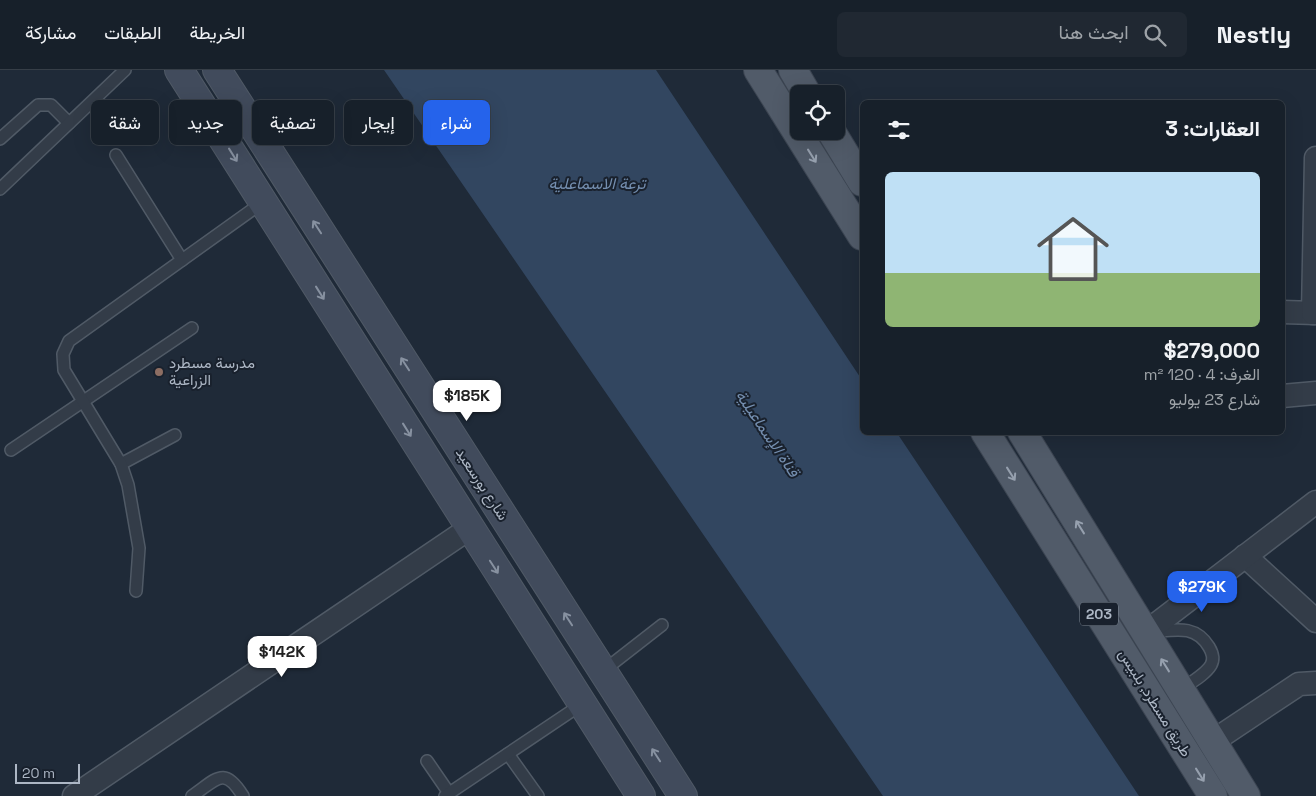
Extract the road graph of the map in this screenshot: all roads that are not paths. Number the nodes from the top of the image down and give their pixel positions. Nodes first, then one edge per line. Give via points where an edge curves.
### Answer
1 (125, 70) edge
2 (179, 70) edge
3 (217, 70) edge
4 (758, 70) edge
5 (793, 70) edge
6 (802, 85) edge
7 (69, 123) junction
8 (0, 139) edge
9 (836, 140) edge
10 (116, 156) dead end
11 (1316, 159) edge
12 (860, 179) edge
13 (0, 189) edge
14 (263, 202) junction
15 (860, 233) edge
16 (1315, 242) edge
17 (182, 260) junction
18 (1285, 312) edge
19 (1314, 313) edge
20 (192, 328) dead end
21 (1316, 394) edge
22 (1285, 396) edge
23 (84, 401) junction
24 (175, 435) dead end
25 (988, 435) edge
26 (1024, 435) edge
27 (11, 450) dead end
28 (121, 464) junction
29 (1316, 502) edge
30 (470, 528) junction
31 (1240, 560) junction
32 (136, 591) dead end
33 (1316, 621) edge
34 (662, 625) dead end
35 (1145, 633) junction
36 (602, 672) junction
37 (1316, 682) edge
38 (1180, 690) junction
39 (582, 704) junction
40 (1212, 742) junction
41 (508, 754) junction
42 (427, 761) dead end
43 (447, 794) edge
44 (74, 796) edge
45 (192, 796) edge
46 (243, 796) edge
47 (538, 796) edge
48 (641, 796) edge
49 (682, 796) edge
50 (1213, 796) edge
51 (1246, 796) edge

1 - 7 lane
2 -> 14 main road
36 -> 3 main road, شارع بورسعيد
4 -> 15 main road
5 - 6 main road
7 - 8 lane via 56,108 44,104 33,109
7 - 13 lane
9 - 12 main road
10 - 17 lane
11 - 16 street
14 - 17 lane
14 -> 30 main road
16 - 19 street
17 - 23 lane via 65,347 64,370
18 - 19 street
20 - 23 lane
21 - 22 street
23 - 27 lane
23 - 28 lane
24 - 28 lane
25 -> 50 main road, طريق مسطرد, بلبيس / 203
35 -> 26 main road, طريق مسطرد, بلبيس / 203
28 - 32 lane via 137,527
29 - 31 street
30 -> 39 main road
30 - 44 street
31 - 33 street
31 - 35 street
34 - 36 lane
38 -> 35 main road, طريق مسطرد, بلبيس / 203
35 - 38 lane via 1188,629 1204,640 1213,662
49 -> 36 main road, شارع بورسعيد
37 - 40 street via 1299,684
38 - 40 main road, طريق مسطرد, بلبيس / 203
39 - 41 lane
39 - 48 main road
40 - 51 main road, طريق مسطرد, بلبيس / 203
41 - 43 lane
41 - 47 lane
42 - 43 lane
45 - 46 lane via 224,777 232,780

